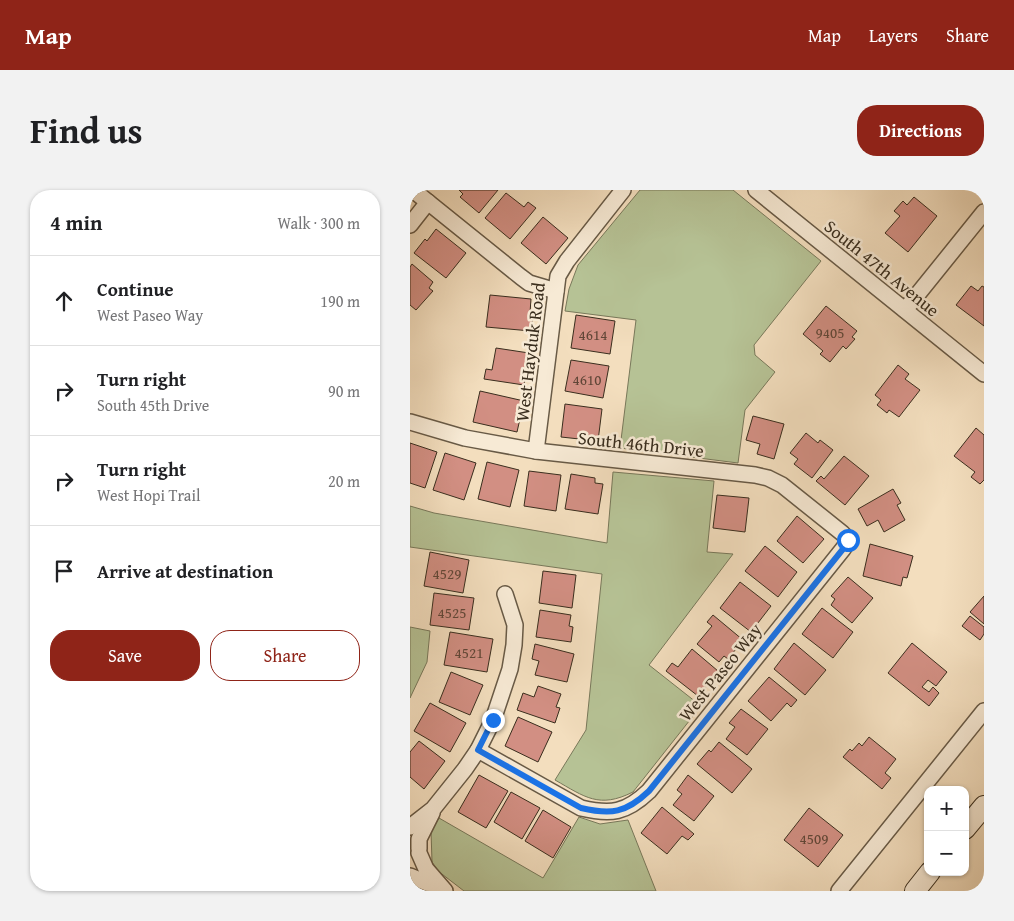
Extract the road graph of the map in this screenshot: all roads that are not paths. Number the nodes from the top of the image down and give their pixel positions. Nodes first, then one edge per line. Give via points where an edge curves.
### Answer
1 (413, 190) edge
2 (624, 190) edge
3 (756, 190) edge
4 (428, 202) junction
5 (984, 212) edge
6 (410, 225) edge
7 (556, 291) junction
8 (905, 310) junction
9 (984, 374) edge
10 (410, 422) edge
11 (536, 451) junction
12 (848, 540) joint
13 (505, 594) dead end
14 (984, 712) edge
15 (478, 750) junction
16 (984, 806) edge
17 (433, 809) junction
18 (969, 824) edge
19 (410, 827) edge
20 (416, 846) edge
21 (410, 870) edge
22 (410, 876) edge
23 (927, 876) edge
24 (444, 890) edge
25 (839, 891) edge
26 (915, 891) edge

1 - 4 street
2 - 7 street, West Hayduk Road via 567,261 558,276
3 - 8 street, South 47th Avenue
4 - 6 street
4 - 7 street via 529,283
5 - 8 street
7 - 11 street, West Hayduk Road
8 - 9 street, South 47th Avenue
10 - 11 street, South 46th Drive via 465,438
11 - 12 street, South 46th Drive via 768,478 782,485
12 - 15 street, West Paseo Way via 649,791 627,809 609,812 581,808
13 - 15 street via 514,625 510,669 493,720
14 - 25 street
15 - 17 street
16 - 18 main road
17 - 19 street
17 - 20 street
20 - 21 street via 417,862
20 - 24 street via 426,869
22 - 24 street
23 - 26 main road

